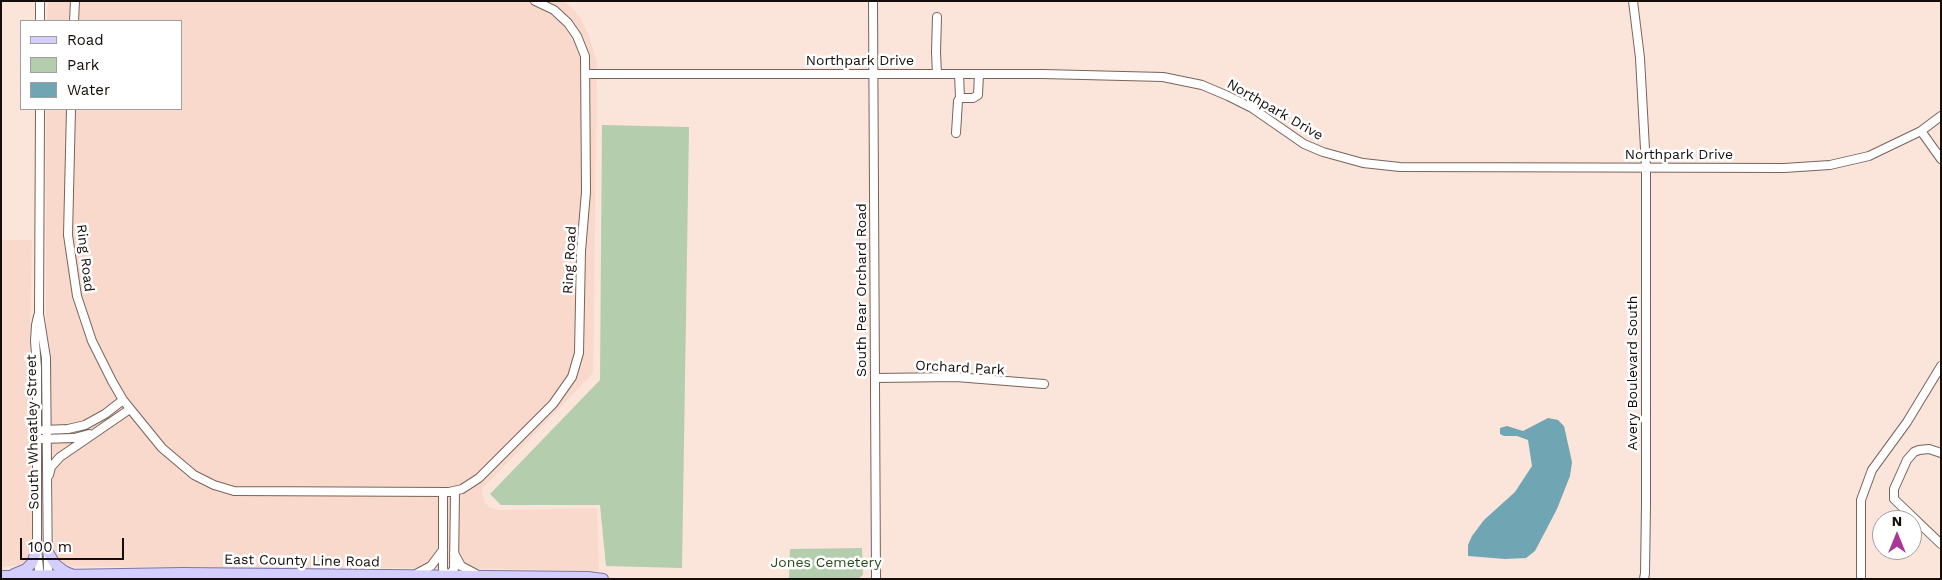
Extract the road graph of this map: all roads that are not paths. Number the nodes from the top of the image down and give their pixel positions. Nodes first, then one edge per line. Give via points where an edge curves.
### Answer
1 (40, 1) edge
2 (75, 1) edge
3 (535, 1) edge
4 (873, 1) edge
5 (1634, 1) edge
6 (937, 17) dead end
7 (40, 20) edge
8 (74, 20) edge
9 (586, 74) junction
10 (874, 74) junction
11 (937, 74) junction
12 (959, 74) junction
13 (980, 74) junction
14 (960, 98) junction
15 (40, 110) edge
16 (71, 110) edge
17 (1941, 116) edge
18 (1922, 131) junction
19 (956, 133) dead end
20 (1941, 159) edge
21 (1646, 167) junction
22 (39, 314) junction
23 (1941, 366) edge
24 (875, 378) junction
25 (1044, 384) dead end
26 (123, 400) junction
27 (130, 409) junction
28 (103, 428) junction
29 (37, 430) junction
30 (46, 430) junction
31 (46, 439) junction
32 (37, 440) junction
33 (1941, 453) edge
34 (47, 482) junction
35 (454, 491) junction
36 (443, 493) junction
37 (1941, 544) edge
38 (443, 550) junction
39 (42, 551) junction
40 (454, 552) junction
41 (74, 575) junction
42 (5, 576) edge
43 (413, 576) junction
44 (480, 576) junction
45 (44, 577) edge
46 (448, 577) edge
47 (603, 579) edge
48 (876, 579) edge
49 (1644, 579) edge
50 (1861, 579) edge

1 - 7 street
2 - 8 street
3 - 9 street, Ring Road via 554,10 573,29 583,50
4 - 10 street, South Pear Orchard Road
5 - 21 street, Avery Boulevard South
6 - 11 street
9 - 10 street, Northpark Drive
9 - 35 street, Ring Road via 586,192 580,267 580,343 574,371 553,404 485,472 468,486
10 - 11 street, Northpark Drive
10 - 24 street, South Pear Orchard Road
11 - 12 street, Northpark Drive
12 - 13 street, Northpark Drive
12 - 14 street
13 - 14 street via 978,95
13 - 21 street, Northpark Drive via 1146,75 1178,79 1202,85 1252,108 1304,144 1342,158 1381,166
14 - 19 street
15 - 22 street, South Wheatley Street
16 - 26 street, Ring Road via 67,223 72,272 90,336
17 - 18 street, Northpark Drive
18 - 20 street
18 - 21 street, Northpark Drive via 1869,156 1830,165
21 - 49 street, Avery Boulevard South
22 - 29 street, South Wheatley Street via 35,333
22 - 30 street, South Wheatley Street via 46,358
23 - 50 street via 1907,422 1872,470 1861,500
24 - 25 street, Orchard Park via 956,377
24 - 48 street, South Pear Orchard Road
26 - 27 street, Ring Road
26 - 30 street via 85,425
27 - 28 street
27 - 36 street, Ring Road via 162,448 186,470 224,489 250,492
28 - 31 street via 84,436
28 - 34 street via 57,460 51,467
29 - 30 street
29 - 32 street, South Wheatley Street
30 - 31 street, South Wheatley Street
31 - 32 street
31 - 34 street, South Wheatley Street
32 - 39 street, South Wheatley Street
33 - 37 street via 1929,449 1914,452 1894,489 1894,499
34 - 39 street, South Wheatley Street
35 - 36 street, Ring Road
35 - 40 street
36 - 38 street
38 - 43 street via 431,566
38 - 46 street via 443,569
39 - 41 main road via 64,571
39 - 42 main road via 30,566
39 - 45 street, South Wheatley Street
40 - 44 street via 461,566
40 - 46 street via 454,569
41 - 43 main road, East County Line Road
41 - 45 main road, East County Line Road
42 - 45 main road, East County Line Road
43 - 46 main road, East County Line Road
44 - 46 main road, East County Line Road
44 - 47 main road, East County Line Road

